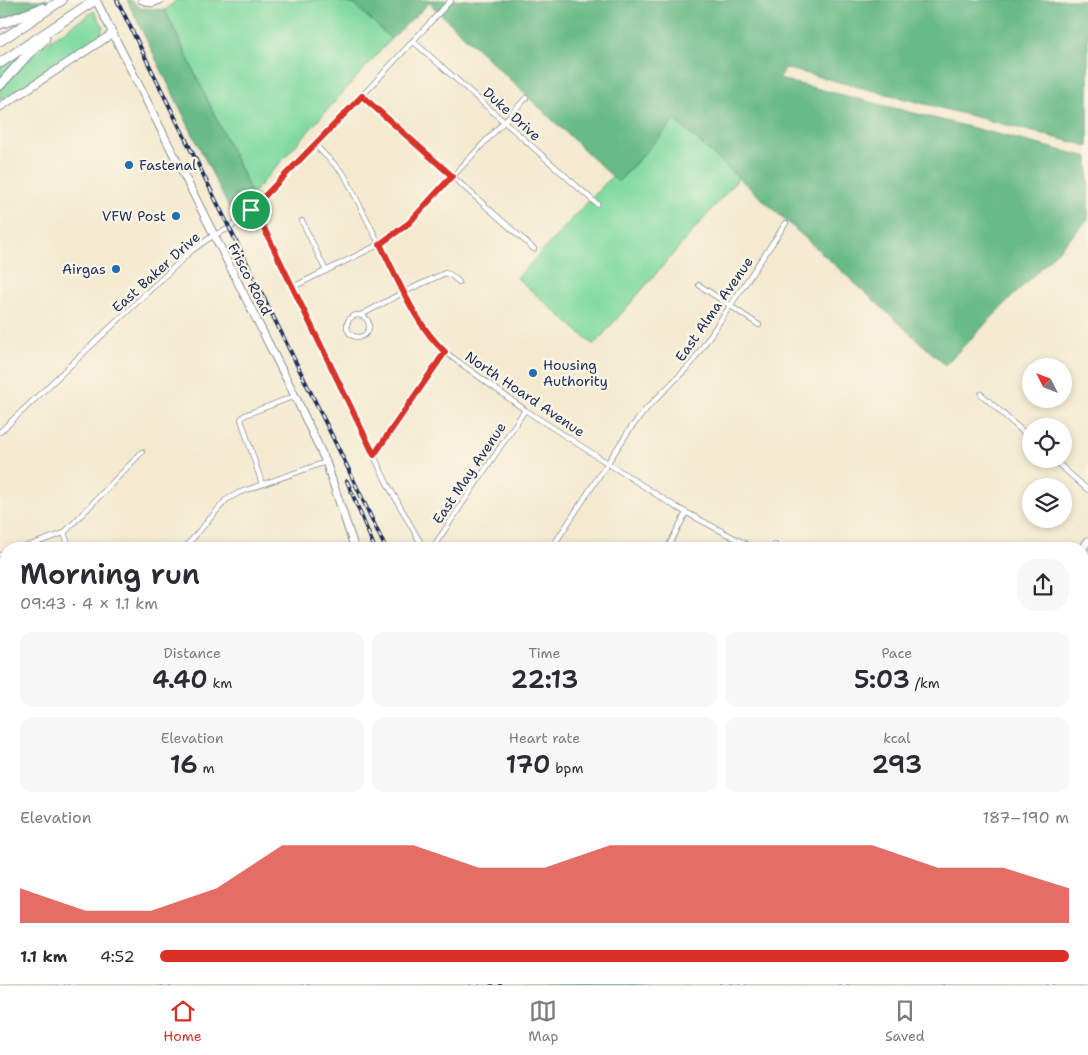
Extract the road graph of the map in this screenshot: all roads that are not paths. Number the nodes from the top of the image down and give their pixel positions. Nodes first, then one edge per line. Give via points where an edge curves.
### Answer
1 (62, 0) edge
2 (95, 0) edge
3 (142, 0) edge
4 (160, 0) edge
5 (451, 0) edge
6 (67, 19) junction
7 (0, 24) edge
8 (112, 34) junction
9 (0, 41) edge
10 (413, 41) junction
11 (0, 63) edge
12 (0, 85) edge
13 (362, 96) junction
14 (526, 98) dead end
15 (0, 107) edge
16 (504, 122) junction
17 (314, 145) junction
18 (452, 176) junction
19 (597, 204) dead end
20 (251, 210) junction
21 (302, 221) dead end
22 (786, 223) dead end
23 (214, 236) junction
24 (380, 244) junction
25 (534, 249) dead end
26 (326, 271) junction
27 (459, 282) dead end
28 (699, 286) dead end
29 (293, 288) junction
30 (404, 292) junction
31 (731, 306) junction
32 (361, 315) junction
33 (759, 325) dead end
34 (445, 352) junction
35 (981, 394) dead end
36 (295, 396) junction
37 (525, 410) junction
38 (1022, 431) edge
39 (0, 432) edge
40 (142, 452) dead end
41 (374, 455) junction
42 (326, 462) junction
43 (608, 463) junction
44 (1063, 468) edge
45 (262, 484) junction
46 (1088, 490) edge
47 (686, 513) junction
48 (64, 533) junction
49 (39, 542) edge
50 (67, 542) edge
51 (190, 542) edge
52 (353, 542) edge
53 (420, 542) edge
54 (437, 542) edge
55 (556, 542) edge
56 (671, 542) edge
57 (742, 542) edge

1 - 7 highway
1 - 9 highway
2 - 6 highway
2 - 8 street, Frisco Road
3 - 4 street via 152,3
5 - 10 street, East Baker Drive
6 - 11 highway
6 - 12 highway
8 - 15 street
8 - 23 street, Frisco Road
10 - 13 street, East Baker Drive
10 - 16 street, Duke Drive
13 - 17 street, East Baker Drive
13 - 18 street
14 - 16 street
16 - 18 street
16 - 19 street, Duke Drive
17 - 20 street, East Baker Drive
17 - 24 street, North Hoard Avenue via 344,174
18 - 24 street via 409,223
18 - 25 street
20 - 23 street, East Baker Drive via 230,228
20 - 29 street via 260,220
21 - 26 street
22 - 31 street, East Alma Avenue
23 - 36 street, Frisco Road
23 - 39 street, East Baker Drive via 191,252
24 - 26 street
24 - 30 street, North Hoard Avenue
26 - 29 street
27 - 30 street via 445,273
28 - 31 street
29 - 41 street
30 - 32 street
30 - 34 street, North Hoard Avenue via 417,319
31 - 33 street
31 - 43 street, East Alma Avenue via 692,364 647,408
32 - 32 street via 367,319 368,331 362,336 354,336 347,329 347,322 351,317
34 - 37 street, North Hoard Avenue
34 - 41 street
35 - 38 street
36 - 42 street, Frisco Road
36 - 45 street via 241,419
37 - 43 street, North Hoard Avenue
37 - 54 street, East May Avenue
40 - 48 street
41 - 53 street
42 - 45 street
42 - 52 street, Frisco Road
43 - 47 street, North Hoard Avenue
43 - 55 street, East Alma Avenue
44 - 46 street
45 - 51 street via 226,500
47 - 56 street
47 - 57 street, North Hoard Avenue
48 - 49 street
48 - 50 street

